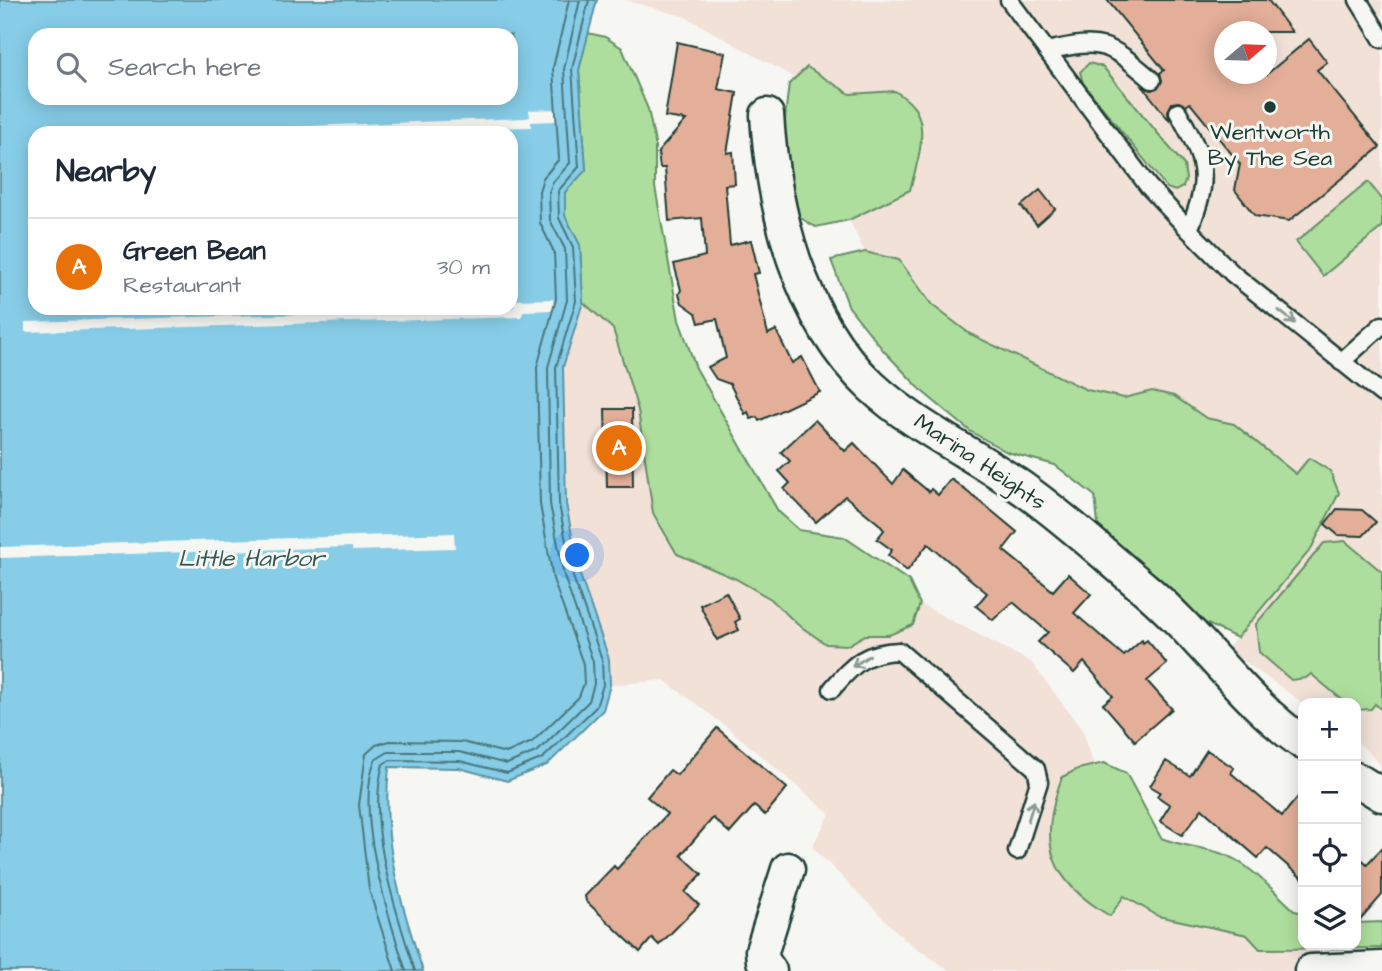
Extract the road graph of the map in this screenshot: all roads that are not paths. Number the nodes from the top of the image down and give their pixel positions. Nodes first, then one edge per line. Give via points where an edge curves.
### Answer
1 (1009, 0) edge
2 (1358, 0) edge
3 (1382, 39) edge
4 (1047, 51) junction
5 (1152, 80) dead end
6 (1178, 112) dead end
7 (767, 115) dead end
8 (1189, 230) junction
9 (1382, 325) edge
10 (1341, 362) junction
11 (1382, 394) edge
12 (832, 689) dead end
13 (1298, 739) edge
14 (1361, 782) edge
15 (1382, 794) edge
16 (1017, 851) dead end
17 (788, 869) dead end
18 (1382, 968) edge
19 (770, 971) edge
20 (1311, 971) edge

1 - 4 lane
2 - 3 lane
4 - 5 lane via 1086,42 1101,45 1121,52
4 - 8 lane via 1148,186
6 - 8 lane via 1203,165 1203,197
7 - 13 street, Marina Heights via 772,168 791,246 821,321 846,359 872,387 1066,522 1146,590 1257,705
8 -> 10 lane via 1233,274
9 - 10 lane
10 - 11 lane
16 -> 12 lane via 1039,782 1036,769 899,651 876,652 854,664
14 - 15 street
17 - 19 street via 762,951
18 - 20 street

